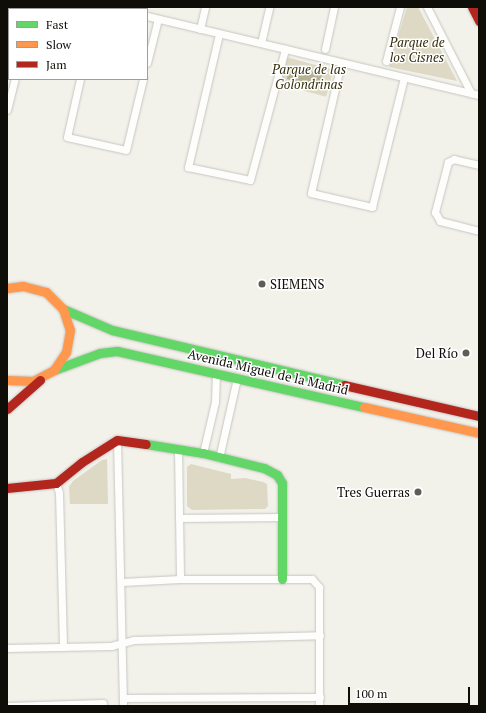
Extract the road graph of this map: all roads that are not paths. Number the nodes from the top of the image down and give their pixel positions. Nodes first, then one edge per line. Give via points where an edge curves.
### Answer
1 (205, 7) edge
2 (270, 7) edge
3 (334, 7) edge
4 (400, 7) edge
5 (427, 7) edge
6 (472, 7) edge
7 (148, 16) edge
8 (158, 19) junction
9 (479, 21) edge
10 (200, 29) junction
11 (219, 34) junction
12 (261, 43) junction
13 (325, 48) dead end
14 (285, 49) junction
15 (148, 59) edge
16 (386, 61) dead end
17 (341, 63) junction
18 (404, 78) junction
19 (15, 80) edge
20 (80, 80) edge
21 (143, 80) edge
22 (471, 94) junction
23 (479, 95) edge
24 (7, 110) edge
25 (479, 165) edge
26 (479, 231) edge
27 (7, 288) edge
28 (63, 309) junction
29 (54, 370) junction
30 (216, 374) junction
31 (42, 378) junction
32 (237, 378) junction
33 (7, 380) edge
34 (7, 409) edge
35 (479, 416) edge
36 (479, 433) edge
37 (117, 440) junction
38 (178, 449) junction
39 (202, 453) junction
40 (219, 458) junction
41 (56, 483) junction
42 (7, 488) edge
43 (282, 517) junction
44 (179, 518) junction
45 (180, 579) junction
46 (282, 579) junction
47 (122, 582) junction
48 (320, 635) junction
49 (122, 643) junction
50 (63, 647) junction
51 (7, 648) edge
52 (320, 697) junction
53 (123, 698) junction
54 (103, 703) dead end
55 (7, 706) edge
56 (123, 706) edge
57 (319, 706) edge

1 - 10 street
2 - 12 street
3 - 13 street
4 - 16 street
5 - 22 street
6 - 9 main road
7 - 8 street
8 - 10 street
8 - 15 street
10 - 11 street
11 - 12 street
11 - 14 street via 188,167 250,180
12 - 14 street
14 - 17 street
17 - 18 street
17 - 18 street via 311,193 372,207
18 - 22 street
19 - 24 street
20 - 21 street via 67,136 126,150
22 - 23 street
25 - 26 street via 454,159 448,162 435,212 440,221
27 - 28 main road via 35,287 55,299
28 - 29 main road via 68,319 69,341 66,352
28 - 35 main road, Avenida Miguel de la Madrid via 112,330 168,345
29 - 30 main road, Avenida Miguel de la Madrid via 78,359 112,351
29 - 31 main road
30 - 32 main road, Avenida Miguel de la Madrid
30 - 39 street via 215,402
31 - 33 main road via 24,382
31 - 34 main road
32 - 36 main road, Avenida Miguel de la Madrid via 376,412
32 - 40 street
37 - 38 main road
37 - 41 main road via 82,462
37 - 47 street
38 - 39 main road
38 - 44 street
39 - 40 main road
40 - 43 main road via 257,466 277,475 282,483
41 - 42 main road
41 - 50 street via 59,493
43 - 44 street
43 - 46 main road
44 - 45 street
45 - 46 street
45 - 47 street
46 - 48 street via 312,579 316,582 319,587
47 - 49 street
48 - 49 street via 134,640
48 - 52 street
49 - 50 street via 110,646
49 - 53 street
50 - 51 street
52 - 53 street
52 - 57 street
53 - 56 street
54 - 55 street

